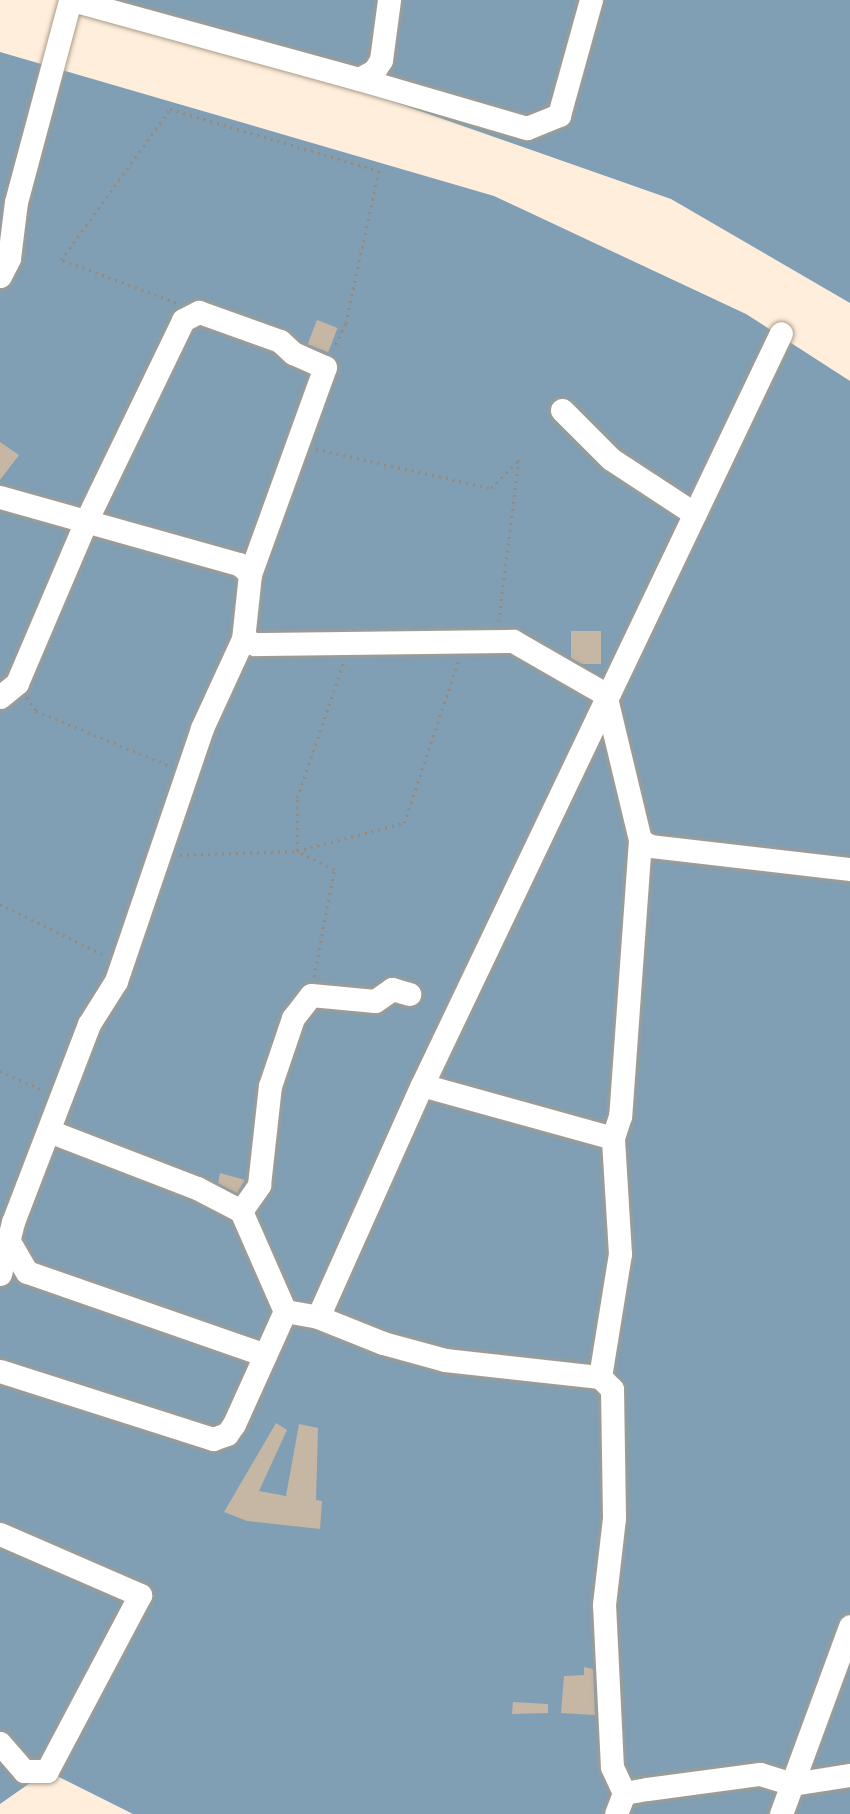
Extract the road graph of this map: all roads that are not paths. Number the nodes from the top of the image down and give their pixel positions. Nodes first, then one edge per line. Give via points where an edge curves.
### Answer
1 (71, 0) edge
2 (389, 0) edge
3 (591, 0) edge
4 (359, 79) junction
5 (0, 276) edge
6 (781, 334) dead end
7 (562, 410) dead end
8 (0, 497) edge
9 (695, 514) junction
10 (87, 519) junction
11 (250, 574) junction
12 (243, 639) junction
13 (8, 690) edge
14 (606, 700) junction
15 (640, 840) junction
16 (850, 869) edge
17 (409, 994) dead end
18 (422, 1085) junction
19 (49, 1131) junction
20 (613, 1138) junction
21 (242, 1212) junction
22 (5, 1237) edge
23 (0, 1274) edge
24 (285, 1311) junction
25 (318, 1317) junction
26 (265, 1355) junction
27 (0, 1371) edge
28 (600, 1377) junction
29 (0, 1534) edge
30 (850, 1626) edge
31 (0, 1743) edge
32 (850, 1775) edge
33 (792, 1784) junction
34 (620, 1804) edge
35 (781, 1814) edge

1 - 4 lane
1 - 5 lane via 50,63 16,202 9,258
2 - 4 lane via 381,60 374,71
3 - 4 lane via 559,115 527,128
6 - 9 lane
7 - 9 lane via 611,459
8 - 10 lane
9 - 14 lane
10 - 11 lane via 239,564
10 - 11 lane via 183,320 199,312 280,341 293,353 325,367
10 - 13 lane
11 - 12 lane
12 - 14 lane via 255,643 513,641 605,694
12 - 19 lane via 187,773 122,964 108,997 89,1024
14 - 15 lane
14 - 18 lane
15 - 16 lane via 650,846
15 - 20 lane via 620,1116
17 - 21 lane via 392,989 375,1001 311,995 293,1018 270,1086 260,1185
18 - 20 lane
18 - 25 lane
19 - 21 lane via 197,1188
19 - 22 lane
20 - 28 lane via 620,1254
21 - 24 lane
22 - 23 lane
22 - 26 lane via 27,1272
24 - 25 lane
24 - 26 lane
25 - 28 lane via 383,1343 445,1360
26 - 27 lane via 234,1424 227,1434 213,1438
28 - 34 lane via 612,1389 614,1518 604,1604 612,1767
29 - 31 lane via 140,1595 47,1771 24,1771
30 - 33 lane
32 - 33 lane
33 - 34 lane via 760,1774
33 - 35 lane

